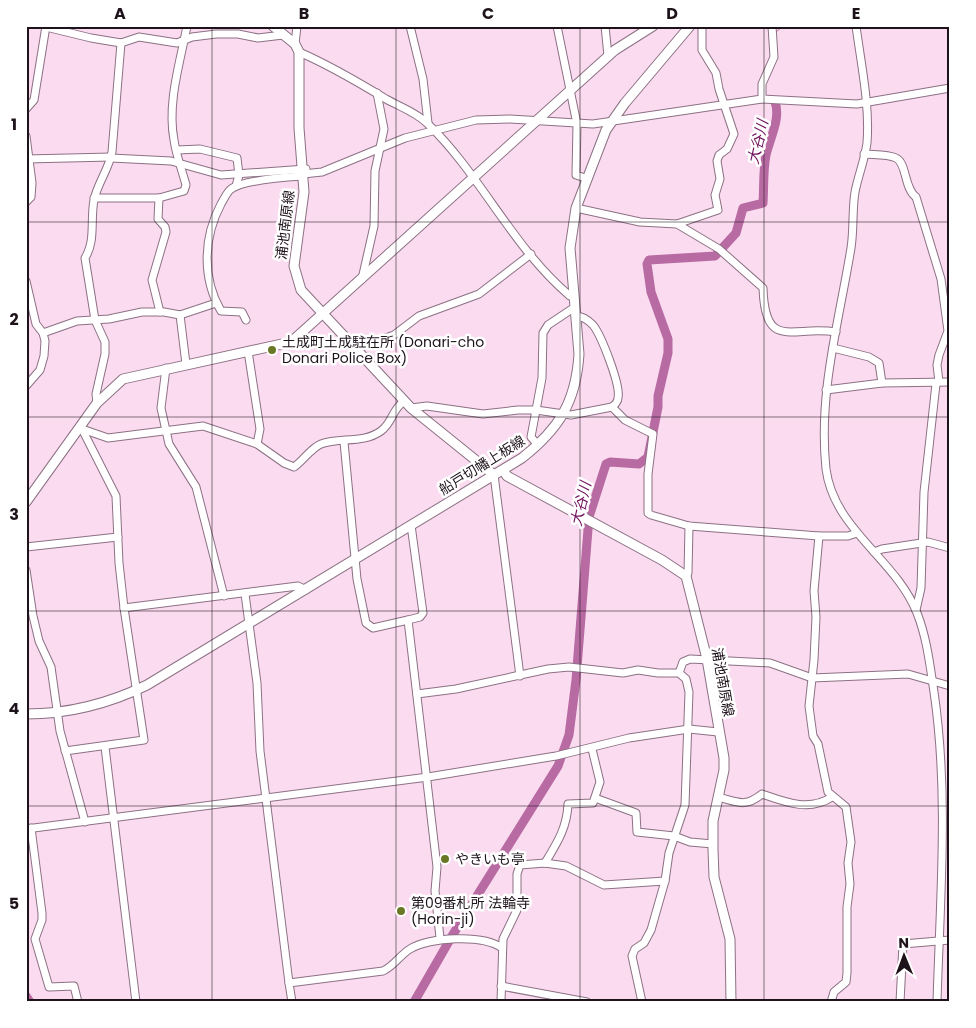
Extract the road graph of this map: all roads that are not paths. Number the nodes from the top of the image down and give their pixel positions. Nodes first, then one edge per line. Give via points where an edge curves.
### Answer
1 (187, 26) edge
2 (273, 26) edge
3 (297, 26) edge
4 (410, 26) edge
5 (557, 26) edge
6 (605, 26) edge
7 (653, 26) edge
8 (690, 26) edge
9 (702, 26) edge
10 (772, 26) edge
11 (856, 26) edge
12 (46, 27) edge
13 (283, 35) junction
14 (184, 41) junction
15 (121, 43) junction
16 (297, 48) junction
17 (608, 56) junction
18 (950, 88) edge
19 (570, 89) junction
20 (377, 93) junction
21 (762, 99) junction
22 (723, 103) junction
23 (865, 103) junction
24 (26, 109) edge
25 (539, 119) junction
26 (612, 121) junction
27 (577, 122) junction
28 (431, 127) junction
29 (26, 136) edge
30 (381, 145) junction
31 (177, 150) junction
32 (864, 154) junction
33 (111, 159) junction
34 (29, 160) edge
35 (181, 165) junction
36 (303, 173) junction
37 (239, 176) junction
38 (473, 179) junction
39 (588, 179) junction
40 (236, 186) junction
41 (94, 198) junction
42 (159, 198) junction
43 (26, 202) edge
44 (576, 208) junction
45 (677, 224) junction
46 (531, 254) junction
47 (362, 279) junction
48 (26, 281) edge
49 (574, 296) junction
50 (216, 303) junction
51 (160, 312) junction
52 (322, 312) junction
53 (575, 312) junction
54 (180, 315) junction
55 (96, 320) junction
56 (246, 320) dead end
57 (949, 331) edge
58 (836, 332) junction
59 (43, 333) junction
60 (357, 348) junction
61 (833, 348) junction
62 (248, 352) junction
63 (186, 364) junction
64 (166, 368) junction
65 (950, 382) edge
66 (882, 383) junction
67 (937, 383) junction
68 (26, 386) edge
69 (826, 390) junction
70 (404, 401) junction
71 (97, 404) junction
72 (411, 408) junction
73 (612, 408) junction
74 (536, 410) junction
75 (564, 414) junction
76 (82, 429) junction
77 (166, 430) junction
78 (344, 442) junction
79 (257, 444) junction
80 (538, 445) junction
81 (503, 470) junction
82 (494, 475) junction
83 (26, 502) edge
84 (411, 525) junction
85 (689, 526) junction
86 (856, 533) junction
87 (819, 536) junction
88 (118, 537) junction
89 (923, 543) junction
90 (26, 547) edge
91 (950, 548) edge
92 (874, 552) junction
93 (355, 560) junction
94 (26, 570) edge
95 (686, 576) junction
96 (306, 590) junction
97 (245, 594) junction
98 (224, 596) junction
99 (124, 608) junction
100 (916, 610) junction
101 (408, 620) junction
102 (248, 624) junction
103 (706, 659) junction
104 (679, 673) junction
105 (520, 676) junction
106 (812, 678) junction
107 (932, 679) junction
108 (950, 686) edge
109 (136, 690) junction
110 (417, 694) junction
111 (57, 713) junction
112 (26, 714) edge
113 (689, 729) junction
114 (718, 732) junction
115 (105, 747) junction
116 (592, 749) junction
117 (65, 751) junction
118 (428, 777) junction
119 (718, 797) junction
120 (832, 797) junction
121 (595, 798) junction
122 (266, 799) junction
123 (113, 818) junction
124 (85, 822) junction
125 (28, 829) edge
126 (674, 836) junction
127 (713, 844) junction
128 (545, 863) junction
129 (665, 881) junction
130 (446, 939) junction
131 (950, 940) edge
132 (939, 942) junction
133 (502, 948) junction
134 (290, 983) junction
135 (501, 986) junction
136 (78, 1002) edge
137 (136, 1002) edge
138 (292, 1002) edge
139 (500, 1002) edge
140 (587, 1002) edge
141 (642, 1002) edge
142 (731, 1002) edge
143 (831, 1002) edge
144 (900, 1002) edge
145 (937, 1002) edge

1 - 14 street
2 - 13 main road
3 - 16 street
4 - 28 street
5 - 19 street
6 - 17 street
7 - 17 main road
8 - 26 main road, 船戸切幡上板線
9 - 22 street via 702,50 716,72
10 - 21 street via 774,57 762,84
11 - 23 street
12 - 15 street
12 - 24 street via 34,100
13 - 14 street via 258,38 216,34
13 - 16 main road
14 - 15 street via 177,43 139,37
14 - 31 street via 175,88 173,124
15 - 33 street
16 - 20 street
16 - 36 main road, 浦池南原線
17 - 19 main road
18 - 23 street
19 - 25 main road
19 - 27 street
20 - 28 street
20 - 30 street via 384,129
21 - 22 street
21 - 23 street
22 - 26 street
22 - 45 street via 734,134 727,150 719,155 717,161 720,179 715,196 718,210
23 - 32 street via 867,140
25 - 27 street
25 - 28 street via 476,120
25 - 38 main road
26 - 27 street
26 - 39 main road, 船戸切幡上板線
27 - 39 street via 576,174
28 - 30 street
28 - 38 street
29 - 34 street
30 - 36 street
30 - 47 street via 375,171 374,226
31 - 35 street
31 - 37 street via 189,148 231,155 237,158
32 - 57 street via 900,161 911,194 916,197 934,254
32 - 58 street via 854,197 852,245
33 - 34 street
33 - 35 street via 158,160
33 - 41 street
34 - 43 street via 31,197
35 - 37 street via 214,174
35 - 42 street via 186,185 184,190
36 - 37 street
36 - 40 street
36 - 52 main road, 浦池南原線 via 295,276 301,290
37 - 40 street
38 - 46 street
38 - 47 main road
39 - 44 main road, 船戸切幡上板線
40 - 50 street via 229,190 211,224 206,271
41 - 42 street
41 - 55 street via 92,246 85,258
42 - 51 street via 158,218 166,232 152,280
44 - 45 street via 640,222
44 - 49 main road, 船戸切幡上板線 via 570,241
45 - 58 street via 720,249 763,288 765,309 775,329 782,332 812,329
46 - 49 street via 556,284
46 - 60 street via 480,294 419,316 394,335
47 - 52 main road
48 - 59 street via 36,324
49 - 53 main road, 船戸切幡上板線
50 - 54 street
50 - 56 street via 225,313 242,312
51 - 54 street
51 - 55 street
52 - 60 main road, 浦池南原線
52 - 62 main road via 291,342
53 - 73 street via 594,327 610,361 618,390 618,399
53 - 74 street via 548,325 543,333 542,378
53 - 75 main road, 船戸切幡上板線 via 578,370
54 - 63 street
55 - 59 street via 78,321
55 - 71 street via 105,342
57 - 67 street via 938,360
58 - 61 street
59 - 68 street via 44,356 40,370
60 - 70 main road, 浦池南原線
61 - 66 street via 879,363
61 - 69 street
62 - 63 main road
62 - 79 street via 257,394 260,429
63 - 64 main road
64 - 71 main road via 123,379
64 - 77 street via 162,408
65 - 67 street
66 - 67 street
66 - 69 street
67 - 89 street via 924,492
69 - 86 street via 827,472 838,504
70 - 72 main road, 浦池南原線
70 - 78 street via 395,408 389,423 381,431 368,438
71 - 76 main road
72 - 74 street via 426,406 483,414
72 - 82 main road, 浦池南原線
73 - 75 street
73 - 85 street via 625,420 653,434 648,513
74 - 75 street
74 - 80 street via 531,437
75 - 80 main road, 船戸切幡上板線
76 - 77 street via 108,438
76 - 83 main road
76 - 88 street via 116,496
77 - 79 street via 203,426
77 - 98 street via 173,454 196,488
78 - 79 street via 321,444 294,467
78 - 93 street
80 - 81 main road, 船戸切幡上板線
81 - 82 main road, 船戸切幡上板線
81 - 95 main road via 507,476
82 - 84 main road, 船戸切幡上板線
82 - 105 street
84 - 93 main road, 船戸切幡上板線
84 - 101 street via 423,613
85 - 87 street
85 - 95 street
86 - 87 street
86 - 92 street
87 - 106 street
88 - 90 street
88 - 99 street
89 - 91 street
89 - 92 street
89 - 100 street via 921,588
92 - 100 street via 900,582
93 - 96 main road, 船戸切幡上板線
93 - 101 street via 366,623 372,628
94 - 111 street via 32,616 51,667
95 - 103 main road, 浦池南原線
96 - 97 street via 298,586
96 - 102 main road, 船戸切幡上板線
97 - 98 street
97 - 102 street
98 - 99 street
99 - 109 street
100 - 107 street
101 - 110 street
102 - 109 main road, 船戸切幡上板線
102 - 122 street via 257,683
103 - 104 street via 683,662
103 - 106 street via 770,663
103 - 114 main road, 浦池南原線
104 - 105 street via 548,669
104 - 113 street via 686,679 689,692
105 - 110 street via 456,690
106 - 107 street via 908,674
106 - 120 street via 808,695 811,726
107 - 108 street
107 - 132 street via 940,739 942,799
109 - 111 main road, 船戸切幡上板線 via 91,707
109 - 115 street via 144,740
110 - 118 street
111 - 112 main road, 船戸切幡上板線
111 - 117 street
113 - 114 street
113 - 116 street via 629,738
113 - 126 street via 685,805
114 - 119 main road, 浦池南原線 via 724,770
115 - 117 street
115 - 123 street
116 - 118 street
116 - 121 street via 600,782
117 - 124 street
118 - 122 street
118 - 130 street via 438,867 435,891
119 - 120 street via 745,804 762,794 803,806
119 - 127 main road, 浦池南原線
120 - 143 street via 846,807 851,842 846,907 848,973 846,982 834,992
121 - 126 street via 636,813 637,832
121 - 128 street via 588,805 568,804 568,819
122 - 123 street
122 - 134 street
123 - 124 street
123 - 137 street
124 - 125 street
125 - 136 street via 42,913 35,939 49,987 74,986
126 - 127 street via 690,842
126 - 129 street
127 - 142 main road, 浦池南原線 via 714,878 730,940
128 - 129 street via 566,866 604,886
128 - 133 street via 520,865 517,910 502,939
129 - 141 street via 651,930 632,956
130 - 133 street via 487,940
130 - 134 street via 411,948 383,971
131 - 132 street
132 - 144 street via 903,944
132 - 145 street
133 - 135 street
134 - 138 street
135 - 139 street
135 - 140 street

